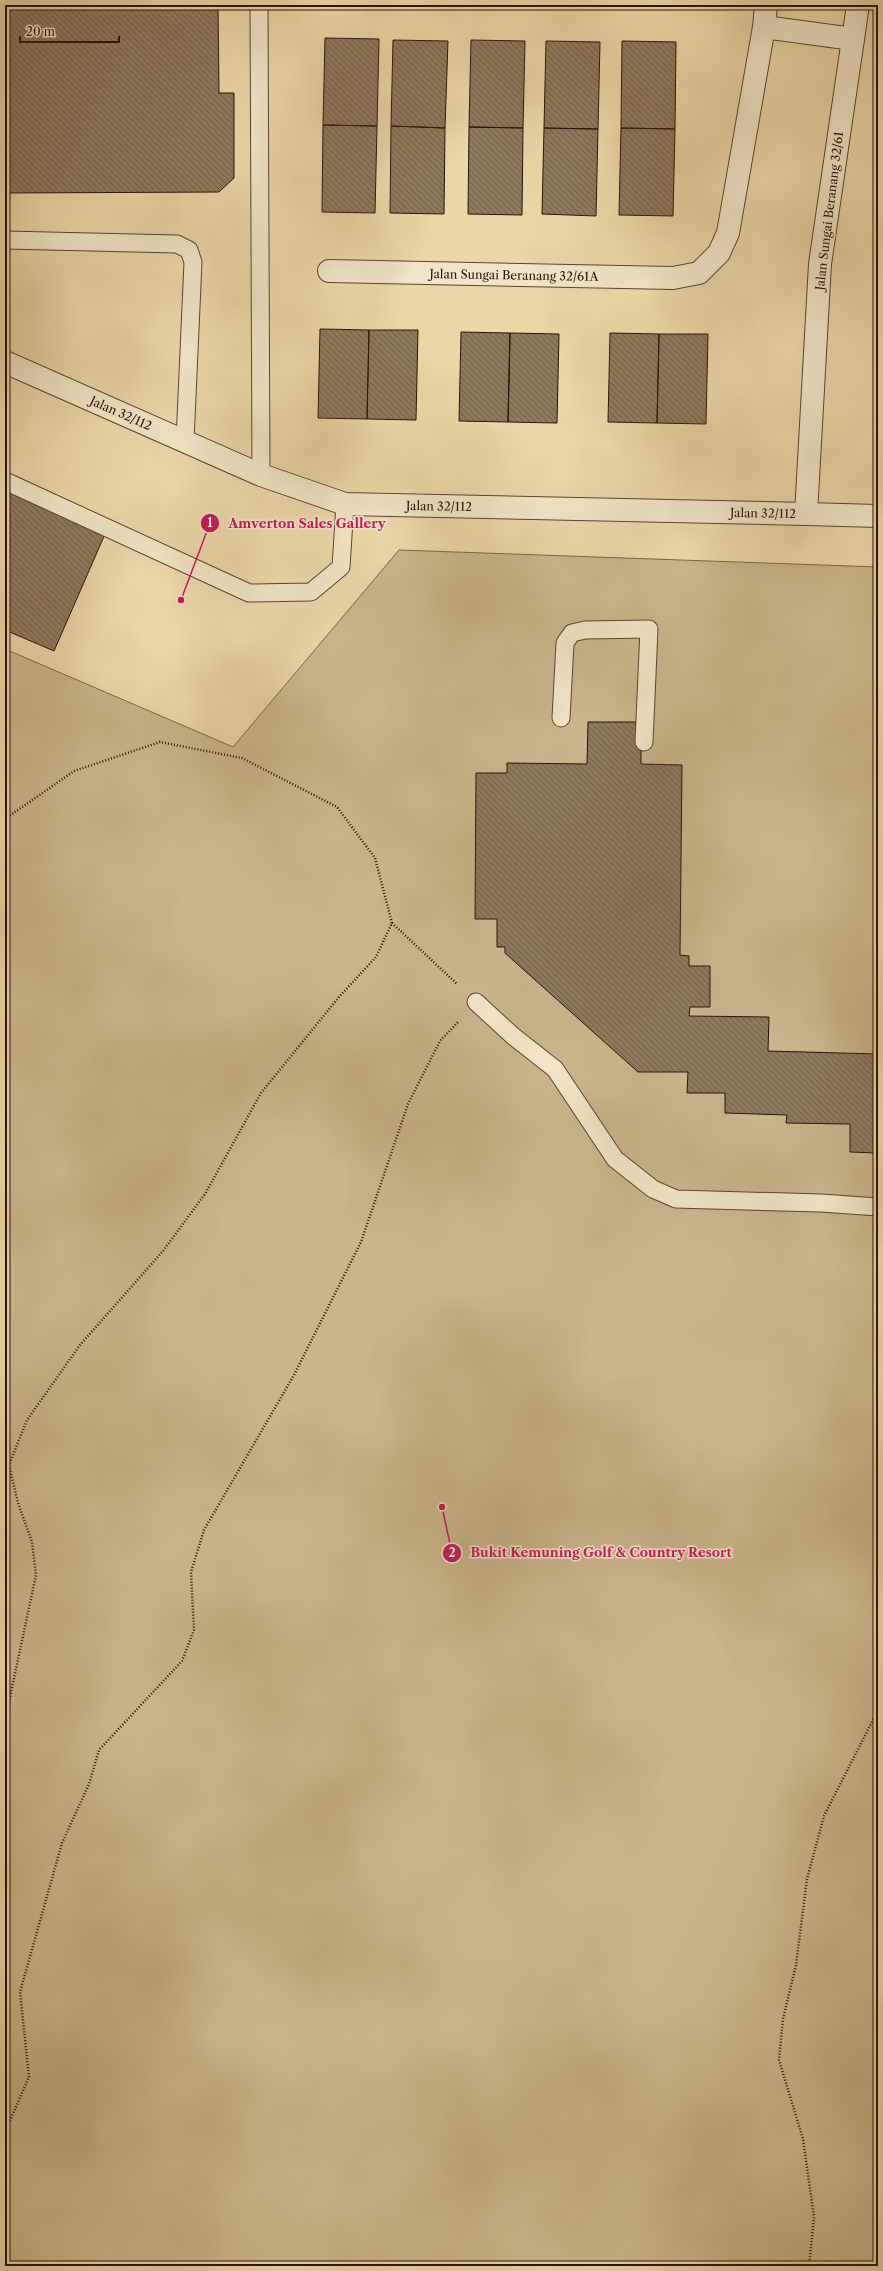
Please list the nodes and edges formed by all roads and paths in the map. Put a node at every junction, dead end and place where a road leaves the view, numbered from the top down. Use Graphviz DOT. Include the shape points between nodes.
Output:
graph roads {
  1 [pos="259,5"];
  2 [pos="766,5"];
  3 [pos="858,5"];
  4 [pos="764,28"];
  5 [pos="853,39"];
  6 [pos="5,240"];
  7 [pos="329,271"];
  8 [pos="5,362"];
  9 [pos="185,441"];
  10 [pos="261,475"];
  11 [pos="5,481"];
  12 [pos="345,504"];
  13 [pos="806,514"];
  14 [pos="878,516"];
  15 [pos="561,718"];
  16 [pos="644,742"];
  17 [pos="5,819"];
  18 [pos="392,923"];
  19 [pos="476,1002"];
  20 [pos="878,1206"];
  21 [pos="878,1710"];
  22 [pos="5,1761"];
  23 [pos="5,2132"];
  24 [pos="809,2266"];
  1 -- 10 [label="lane"];
  2 -- 4 [label="street"];
  3 -- 5 [label="street, Jalan Sungai Beranang 32/61"];
  4 -- 5 [label="street"];
  4 -- 7 [label="street, Jalan Sungai Beranang 32/61A" via="728,233 719,253 699,273 673,278"];
  5 -- 13 [label="street, Jalan Sungai Beranang 32/61" via="820,264"];
  6 -- 9 [label="lane" via="177,244 189,250 193,262"];
  8 -- 9 [label="street, Jalan 32/112"];
  9 -- 10 [label="street, Jalan 32/112"];
  10 -- 12 [label="street, Jalan 32/112"];
  11 -- 12 [label="lane" via="249,593 310,592 341,567"];
  12 -- 13 [label="street, Jalan 32/112"];
  13 -- 14 [label="street, Jalan 32/112"];
  15 -- 16 [label="lane" via="565,643 572,633 585,630 649,629"];
  17 -- 18 [label="path" via="74,771 160,742 242,758 337,807 375,858"];
  18 -- 19 [label="path"];
  18 -- 22 [label="path" via="376,957 339,997 261,1093 205,1194 164,1251 80,1345 28,1420 9,1465 18,1503 32,1542 36,1575 10,1697"];
  19 -- 20 [label="lane" via="555,1069 615,1159 653,1189 676,1199 821,1202"];
  19 -- 23 [label="path" via="440,1041 408,1104 361,1242 294,1375 204,1530 191,1572 194,1630 182,1661 99,1750 89,1784 62,1843 20,1992 29,2077"];
  21 -- 24 [label="path" via="824,1816 807,1879 796,1965 783,2018 779,2060 802,2139 814,2217"];
}
